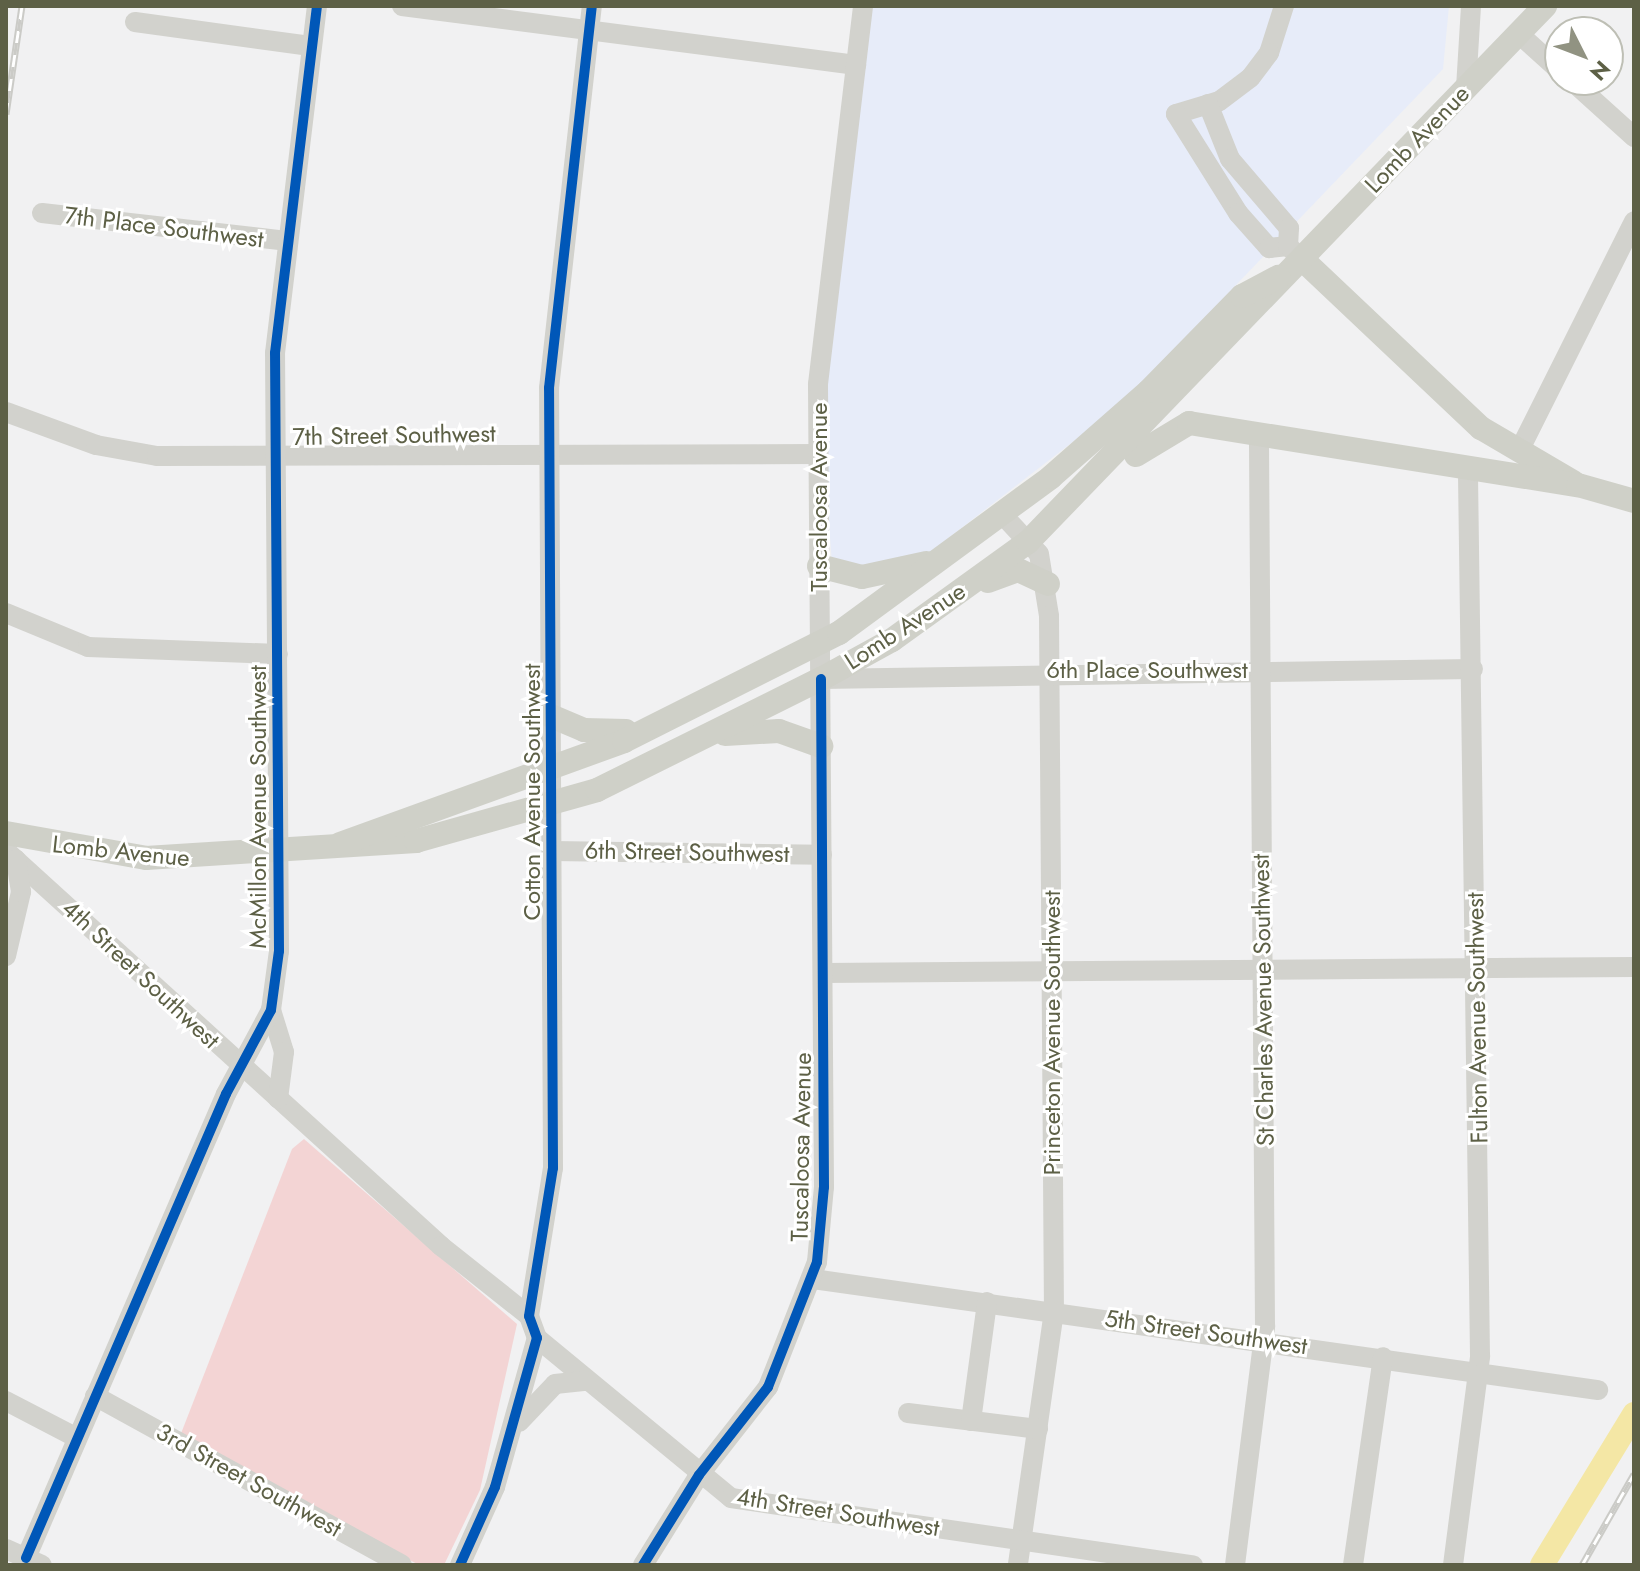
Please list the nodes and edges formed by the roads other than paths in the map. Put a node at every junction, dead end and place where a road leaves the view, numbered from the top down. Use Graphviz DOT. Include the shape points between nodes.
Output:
graph roads {
  1 [pos="317,6"];
  2 [pos="402,6"];
  3 [pos="579,6"];
  4 [pos="592,6"];
  5 [pos="863,6"];
  6 [pos="1284,6"];
  7 [pos="1471,6"];
  8 [pos="1545,6"];
  9 [pos="135,22"];
  10 [pos="585,29"];
  11 [pos="1519,34"];
  12 [pos="310,46"];
  13 [pos="1544,57"];
  14 [pos="856,65"];
  15 [pos="1466,88"];
  16 [pos="1589,96"];
  17 [pos="1208,104"];
  18 [pos="1634,137"];
  19 [pos="1242,175"];
  20 [pos="1219,188"];
  21 [pos="42,213"];
  22 [pos="1634,221"];
  23 [pos="286,241"];
  24 [pos="1293,259"];
  25 [pos="6,412"];
  26 [pos="1259,434"];
  27 [pos="1519,451"];
  28 [pos="549,454"];
  29 [pos="818,454"];
  30 [pos="273,457"];
  31 [pos="1468,469"];
  32 [pos="1578,485"];
  33 [pos="1634,501"];
  34 [pos="1069,503"];
  35 [pos="1002,514"];
  36 [pos="1028,542"];
  37 [pos="941,559"];
  38 [pos="819,566"];
  39 [pos="1048,584"];
  40 [pos="946,601"];
  41 [pos="6,613"];
  42 [pos="820,644"];
  43 [pos="278,654"];
  44 [pos="1260,669"];
  45 [pos="1473,669"];
  46 [pos="1048,670"];
  47 [pos="821,679"];
  48 [pos="551,716"];
  49 [pos="649,729"];
  50 [pos="710,736"];
  51 [pos="821,746"];
  52 [pos="552,766"];
  53 [pos="552,805"];
  54 [pos="334,847"];
  55 [pos="278,849"];
  56 [pos="12,851"];
  57 [pos="552,851"];
  58 [pos="822,855"];
  59 [pos="6,956"];
  60 [pos="1634,967"];
  61 [pos="1475,968"];
  62 [pos="1264,969"];
  63 [pos="1051,970"];
  64 [pos="823,973"];
  65 [pos="271,1010"];
  66 [pos="241,1067"];
  67 [pos="278,1099"];
  68 [pos="813,1279"];
  69 [pos="987,1302"];
  70 [pos="1054,1311"];
  71 [pos="529,1316"];
  72 [pos="537,1338"];
  73 [pos="1265,1340"];
  74 [pos="1383,1357"];
  75 [pos="1478,1371"];
  76 [pos="586,1381"];
  77 [pos="1598,1390"];
  78 [pos="95,1396"];
  79 [pos="6,1401"];
  80 [pos="908,1413"];
  81 [pos="971,1421"];
  82 [pos="1038,1429"];
  83 [pos="77,1438"];
  84 [pos="509,1438"];
  85 [pos="699,1475"];
  86 [pos="1021,1540"];
  87 [pos="6,1549"];
  88 [pos="34,1561"];
  89 [pos="402,1565"];
  90 [pos="460,1565"];
  91 [pos="643,1565"];
  92 [pos="1018,1565"];
  93 [pos="1193,1565"];
  94 [pos="1235,1565"];
  95 [pos="1353,1565"];
  96 [pos="1453,1565"];
  1 -- 12 [label="street, McMillon Avenue Southwest"];
  2 -- 10 [label="street"];
  3 -- 10 [label="street, Cotton Avenue Southwest"];
  4 -- 10 [label="street, Cotton Avenue Southwest"];
  5 -- 14 [label="street, Tuscaloosa Avenue"];
  6 -- 17 [label="street" via="1269,53 1250,78"];
  7 -- 15 [label="street"];
  8 -- 11 [label="main road, Lomb Avenue"];
  9 -- 12 [label="street"];
  10 -- 14 [label="street"];
  10 -- 28 [label="street, Cotton Avenue Southwest"];
  11 -- 13 [label="street"];
  11 -- 15 [label="main road, Lomb Avenue"];
  12 -- 23 [label="street, McMillon Avenue Southwest"];
  14 -- 29 [label="street, Tuscaloosa Avenue" via="831,243"];
  15 -- 24 [label="main road, Lomb Avenue"];
  16 -- 18 [label="street"];
  17 -- 19 [label="street"];
  17 -- 20 [label="street" via="1176,114"];
  19 -- 20 [label="street"];
  19 -- 24 [label="street" via="1289,228"];
  20 -- 24 [label="street" via="1269,248"];
  21 -- 23 [label="street, 7th Place Southwest"];
  22 -- 27 [label="street"];
  23 -- 30 [label="street, McMillon Avenue Southwest"];
  24 -- 27 [label="main road" via="1481,428"];
  24 -- 34 [label="main road, Lomb Avenue"];
  24 -- 35 [label="main road, Lomb Avenue" via="1242,296 1149,391"];
  25 -- 30 [label="street, 7th Street Southwest" via="118,452"];
  26 -- 31 [label="main road"];
  26 -- 34 [label="main road" via="1189,423"];
  26 -- 44 [label="street, St Charles Avenue Southwest"];
  27 -- 32 [label="main road"];
  28 -- 29 [label="street, 7th Street Southwest"];
  28 -- 30 [label="street, 7th Street Southwest"];
  28 -- 48 [label="street, Cotton Avenue Southwest"];
  29 -- 38 [label="street, Tuscaloosa Avenue"];
  30 -- 43 [label="street, McMillon Avenue Southwest"];
  31 -- 32 [label="main road"];
  31 -- 45 [label="street, Fulton Avenue Southwest"];
  32 -- 33 [label="main road"];
  34 -- 36 [label="main road, Lomb Avenue"];
  35 -- 36 [label="street, Princeton Avenue Southwest"];
  35 -- 37 [label="main road, Lomb Avenue"];
  36 -- 39 [label="street, Princeton Avenue Southwest"];
  36 -- 40 [label="main road, Lomb Avenue"];
  37 -- 38 [label="main road" via="862,577"];
  37 -- 42 [label="main road, Lomb Avenue"];
  38 -- 42 [label="street, Tuscaloosa Avenue"];
  39 -- 40 [label="main road" via="1018,570"];
  39 -- 46 [label="street, Princeton Avenue Southwest"];
  40 -- 47 [label="main road, Lomb Avenue"];
  41 -- 43 [label="street" via="88,647"];
  42 -- 47 [label="street, Tuscaloosa Avenue"];
  42 -- 49 [label="main road, Lomb Avenue"];
  43 -- 55 [label="street, McMillon Avenue Southwest"];
  44 -- 45 [label="street, 6th Place Southwest"];
  44 -- 46 [label="street, 6th Place Southwest"];
  44 -- 62 [label="street, St Charles Avenue Southwest"];
  45 -- 61 [label="street, Fulton Avenue Southwest"];
  46 -- 47 [label="street, 6th Place Southwest"];
  46 -- 63 [label="street, Princeton Avenue Southwest"];
  47 -- 50 [label="main road, Lomb Avenue"];
  47 -- 51 [label="street, Tuscaloosa Avenue"];
  48 -- 49 [label="main road" via="602,734"];
  48 -- 52 [label="street, Cotton Avenue Southwest"];
  49 -- 52 [label="main road, Lomb Avenue"];
  50 -- 51 [label="main road" via="779,731"];
  50 -- 53 [label="main road, Lomb Avenue"];
  51 -- 58 [label="street, Tuscaloosa Avenue"];
  52 -- 53 [label="street, Cotton Avenue Southwest"];
  52 -- 54 [label="main road, Lomb Avenue"];
  53 -- 54 [label="main road, Lomb Avenue" via="416,841"];
  53 -- 57 [label="street, Cotton Avenue Southwest"];
  54 -- 55 [label="main road, Lomb Avenue"];
  55 -- 56 [label="main road, Lomb Avenue" via="146,858"];
  55 -- 65 [label="street, McMillon Avenue Southwest" via="279,951"];
  56 -- 59 [label="street" via="21,892"];
  56 -- 66 [label="street, 4th Street Southwest"];
  57 -- 58 [label="street, 6th Street Southwest"];
  57 -- 71 [label="street, Cotton Avenue Southwest" via="553,1168"];
  58 -- 64 [label="street, Tuscaloosa Avenue"];
  60 -- 61 [label="street"];
  61 -- 62 [label="street"];
  61 -- 75 [label="street, Fulton Avenue Southwest"];
  62 -- 63 [label="street"];
  62 -- 73 [label="street, St Charles Avenue Southwest"];
  63 -- 64 [label="street"];
  63 -- 70 [label="street, Princeton Avenue Southwest"];
  64 -- 68 [label="street, Tuscaloosa Avenue" via="824,1187"];
  65 -- 66 [label="street, McMillon Avenue Southwest"];
  65 -- 67 [label="street" via="284,1052"];
  66 -- 67 [label="street, 4th Street Southwest"];
  66 -- 78 [label="street, McMillon Avenue Southwest"];
  67 -- 71 [label="street, 4th Street Southwest" via="511,1308"];
  68 -- 69 [label="street, 5th Street Southwest"];
  68 -- 85 [label="street, Tuscaloosa Avenue" via="768,1387"];
  69 -- 70 [label="street, 5th Street Southwest"];
  69 -- 81 [label="street"];
  70 -- 73 [label="street, 5th Street Southwest"];
  70 -- 82 [label="street, Princeton Avenue Southwest"];
  71 -- 72 [label="street, Cotton Avenue Southwest"];
  72 -- 76 [label="street, 4th Street Southwest"];
  72 -- 84 [label="street"];
  73 -- 74 [label="street, 5th Street Southwest"];
  73 -- 94 [label="street, St Charles Avenue Southwest"];
  74 -- 75 [label="street, 5th Street Southwest"];
  74 -- 95 [label="street"];
  75 -- 77 [label="street, 5th Street Southwest"];
  75 -- 96 [label="street, Fulton Avenue Southwest"];
  76 -- 84 [label="street" via="544,1392"];
  76 -- 85 [label="street, 4th Street Southwest"];
  78 -- 83 [label="street, McMillon Avenue Southwest"];
  78 -- 89 [label="street, 3rd Street Southwest"];
  79 -- 83 [label="street"];
  80 -- 81 [label="street"];
  81 -- 82 [label="street"];
  82 -- 86 [label="street, Princeton Avenue Southwest"];
  83 -- 88 [label="street, McMillon Avenue Southwest"];
  84 -- 90 [label="street"];
  85 -- 86 [label="street, 4th Street Southwest" via="731,1498"];
  85 -- 91 [label="street, Tuscaloosa Avenue"];
  86 -- 92 [label="street, Princeton Avenue Southwest"];
  86 -- 93 [label="street, 4th Street Southwest"];
  87 -- 88 [label="street"];
}
